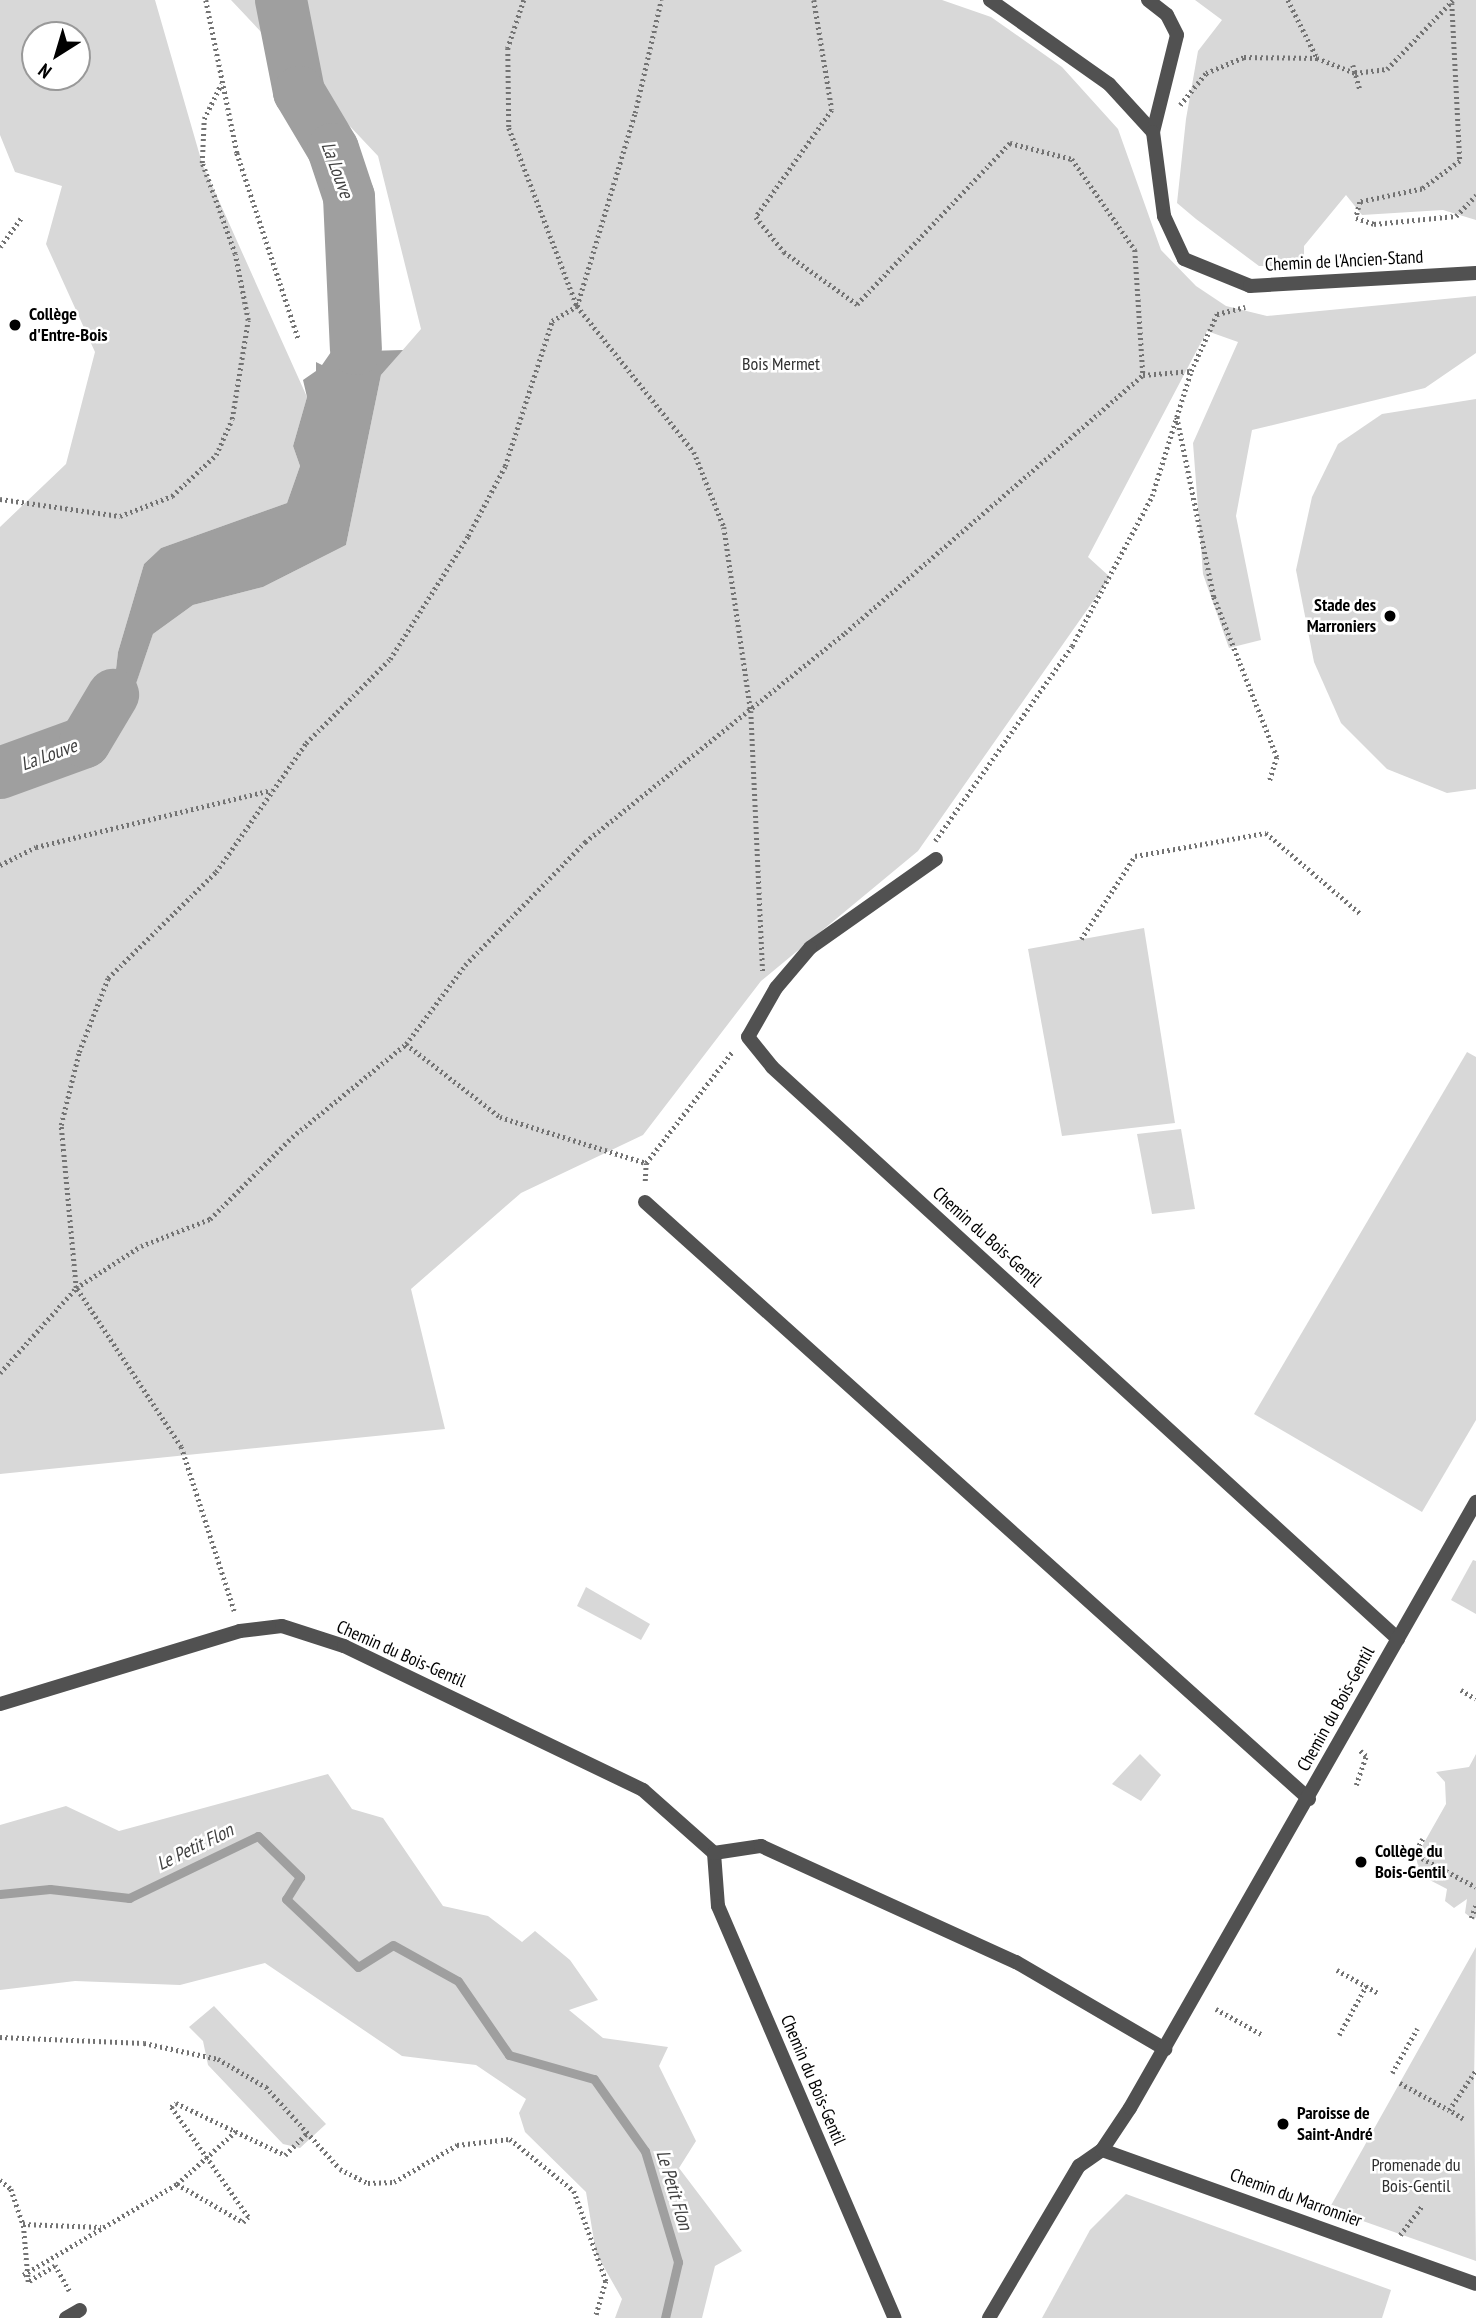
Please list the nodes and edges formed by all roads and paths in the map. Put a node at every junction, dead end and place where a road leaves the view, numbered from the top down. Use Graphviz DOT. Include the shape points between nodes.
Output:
graph roads {
  1 [pos="206,0"];
  2 [pos="524,0"];
  3 [pos="661,0"];
  4 [pos="814,0"];
  5 [pos="990,0"];
  6 [pos="1148,0"];
  7 [pos="1288,0"];
  8 [pos="1452,1"];
  9 [pos="1317,58"];
  10 [pos="1353,65"];
  11 [pos="1355,73"];
  12 [pos="221,85"];
  13 [pos="1360,89"];
  14 [pos="1162,101"];
  15 [pos="1153,132"];
  16 [pos="1476,195"];
  17 [pos="21,218"];
  18 [pos="0,247"];
  19 [pos="1476,272"];
  20 [pos="1255,304"];
  21 [pos="577,306"];
  22 [pos="299,340"];
  23 [pos="1191,371"];
  24 [pos="1143,375"];
  25 [pos="1177,416"];
  26 [pos="0,499"];
  27 [pos="751,711"];
  28 [pos="1269,783"];
  29 [pos="271,789"];
  30 [pos="936,859"];
  31 [pos="0,865"];
  32 [pos="1361,914"];
  33 [pos="1081,939"];
  34 [pos="776,988"];
  35 [pos="748,1037"];
  36 [pos="406,1044"];
  37 [pos="646,1163"];
  38 [pos="645,1202"];
  39 [pos="76,1288"];
  40 [pos="0,1373"];
  41 [pos="1476,1502"];
  42 [pos="240,1632"];
  43 [pos="1394,1645"];
  44 [pos="1461,1690"];
  45 [pos="1476,1699"];
  46 [pos="0,1704"];
  47 [pos="1360,1751"];
  48 [pos="1356,1786"];
  49 [pos="1309,1798"];
  50 [pos="1423,1839"];
  51 [pos="714,1853"];
  52 [pos="1476,1887"];
  53 [pos="1476,1905"];
  54 [pos="1471,1918"];
  55 [pos="1337,1970"];
  56 [pos="1366,1986"];
  57 [pos="1380,1994"];
  58 [pos="1216,2009"];
  59 [pos="1417,2029"];
  60 [pos="1263,2035"];
  61 [pos="1339,2035"];
  62 [pos="0,2037"];
  63 [pos="1165,2049"];
  64 [pos="1476,2070"];
  65 [pos="1392,2073"];
  66 [pos="1473,2081"];
  67 [pos="1400,2083"];
  68 [pos="1449,2110"];
  69 [pos="1463,2119"];
  70 [pos="236,2131"];
  71 [pos="307,2133"];
  72 [pos="1102,2150"];
  73 [pos="206,2158"];
  74 [pos="0,2180"];
  75 [pos="177,2184"];
  76 [pos="1422,2206"];
  77 [pos="23,2224"];
  78 [pos="104,2227"];
  79 [pos="1399,2239"];
  80 [pos="23,2275"];
  81 [pos="1476,2284"];
  82 [pos="80,2310"];
  83 [pos="596,2315"];
  84 [pos="66,2318"];
  85 [pos="894,2318"];
  86 [pos="989,2318"];
  1 -- 12 [label="path"];
  2 -- 21 [label="path" via="508,48 509,128"];
  3 -- 21 [label="path" via="635,113"];
  4 -- 24 [label="path" via="832,110 756,217 784,252 857,304 1010,143 1072,159 1135,250"];
  5 -- 15 [label="street" via="1109,84"];
  6 -- 14 [label="street, Chemin de l'Ancien-Stand" via="1167,15 1177,35"];
  7 -- 9 [label="path"];
  8 -- 11 [label="path" via="1387,69"];
  8 -- 16 [label="path" via="1460,161 1422,190 1360,202 1356,218 1374,224 1456,216"];
  9 -- 11 [label="path"];
  9 -- 14 [label="path" via="1244,57 1206,73 1185,106"];
  10 -- 11 [label="path"];
  11 -- 13 [label="path"];
  12 -- 22 [label="path" via="237,153"];
  12 -- 26 [label="path" via="204,119 202,163 235,254 248,320 232,419 216,455 172,496 120,516"];
  14 -- 15 [label="street, Chemin de l'Ancien-Stand"];
  15 -- 19 [label="street, Chemin de l'Ancien-Stand" via="1164,216 1184,259 1250,286"];
  17 -- 18 [label="path"];
  20 -- 23 [label="path" via="1217,314"];
  21 -- 27 [label="path" via="694,452 724,527"];
  21 -- 29 [label="path" via="552,321 505,466 468,536 390,659 306,743"];
  23 -- 24 [label="path"];
  23 -- 25 [label="path"];
  24 -- 27 [label="path"];
  25 -- 28 [label="path" via="1214,597 1277,757"];
  25 -- 30 [label="path" via="1152,496 1072,646 935,835"];
  27 -- 34 [label="path" via="758,964"];
  27 -- 36 [label="path" via="585,842 465,965"];
  29 -- 31 [label="path" via="36,847"];
  29 -- 39 [label="path" via="216,872 108,978 61,1125"];
  30 -- 34 [label="street" via="810,948"];
  32 -- 33 [label="path" via="1266,833 1135,856"];
  34 -- 35 [label="street"];
  35 -- 37 [label="path"];
  35 -- 43 [label="street, Chemin du Bois-Gentil" via="772,1067"];
  36 -- 37 [label="path" via="500,1117"];
  36 -- 39 [label="path" via="292,1137 210,1219 141,1246"];
  37 -- 38 [label="path"];
  38 -- 49 [label="street, Chemin du Bois-Gentil"];
  39 -- 40 [label="path"];
  39 -- 42 [label="path" via="181,1447"];
  41 -- 43 [label="street, Chemin du Bois-Gentil"];
  42 -- 46 [label="street, Chemin du Bois-Gentil"];
  42 -- 51 [label="street, Chemin du Bois-Gentil" via="282,1626 344,1646 643,1790"];
  43 -- 49 [label="street, Chemin du Bois-Gentil"];
  44 -- 45 [label="path"];
  47 -- 48 [label="path" via="1366,1756"];
  49 -- 63 [label="street, Chemin du Bois-Gentil"];
  50 -- 52 [label="path" via="1416,1851 1422,1858"];
  51 -- 63 [label="street" via="761,1846 1016,1962"];
  51 -- 85 [label="street, Chemin du Bois-Gentil" via="723,1918"];
  53 -- 54 [label="path"];
  55 -- 56 [label="path"];
  56 -- 57 [label="path"];
  56 -- 61 [label="path"];
  58 -- 60 [label="path"];
  59 -- 65 [label="path"];
  62 -- 71 [label="path" via="144,2043 218,2059 266,2087"];
  63 -- 72 [label="street, Chemin du Bois-Gentil"];
  64 -- 66 [label="path"];
  66 -- 68 [label="path"];
  67 -- 68 [label="path"];
  68 -- 69 [label="path"];
  70 -- 71 [label="path" via="285,2155"];
  70 -- 73 [label="path"];
  70 -- 73 [label="path" via="176,2103 171,2107"];
  71 -- 83 [label="path" via="340,2169 368,2183 394,2182 457,2145 510,2139 574,2191 607,2281"];
  72 -- 81 [label="street, Chemin du Marronnier"];
  72 -- 86 [label="street, Chemin du Bois-Gentil" via="1079,2166"];
  73 -- 75 [label="path"];
  73 -- 75 [label="path" via="248,2217 243,2222"];
  74 -- 77 [label="path" via="11,2189 24,2215"];
  75 -- 78 [label="path"];
  76 -- 79 [label="path"];
  77 -- 78 [label="path"];
  77 -- 80 [label="path"];
  78 -- 80 [label="path"];
  80 -- 82 [label="path" via="28,2282 55,2266"];
  82 -- 84 [label="street"];
}
